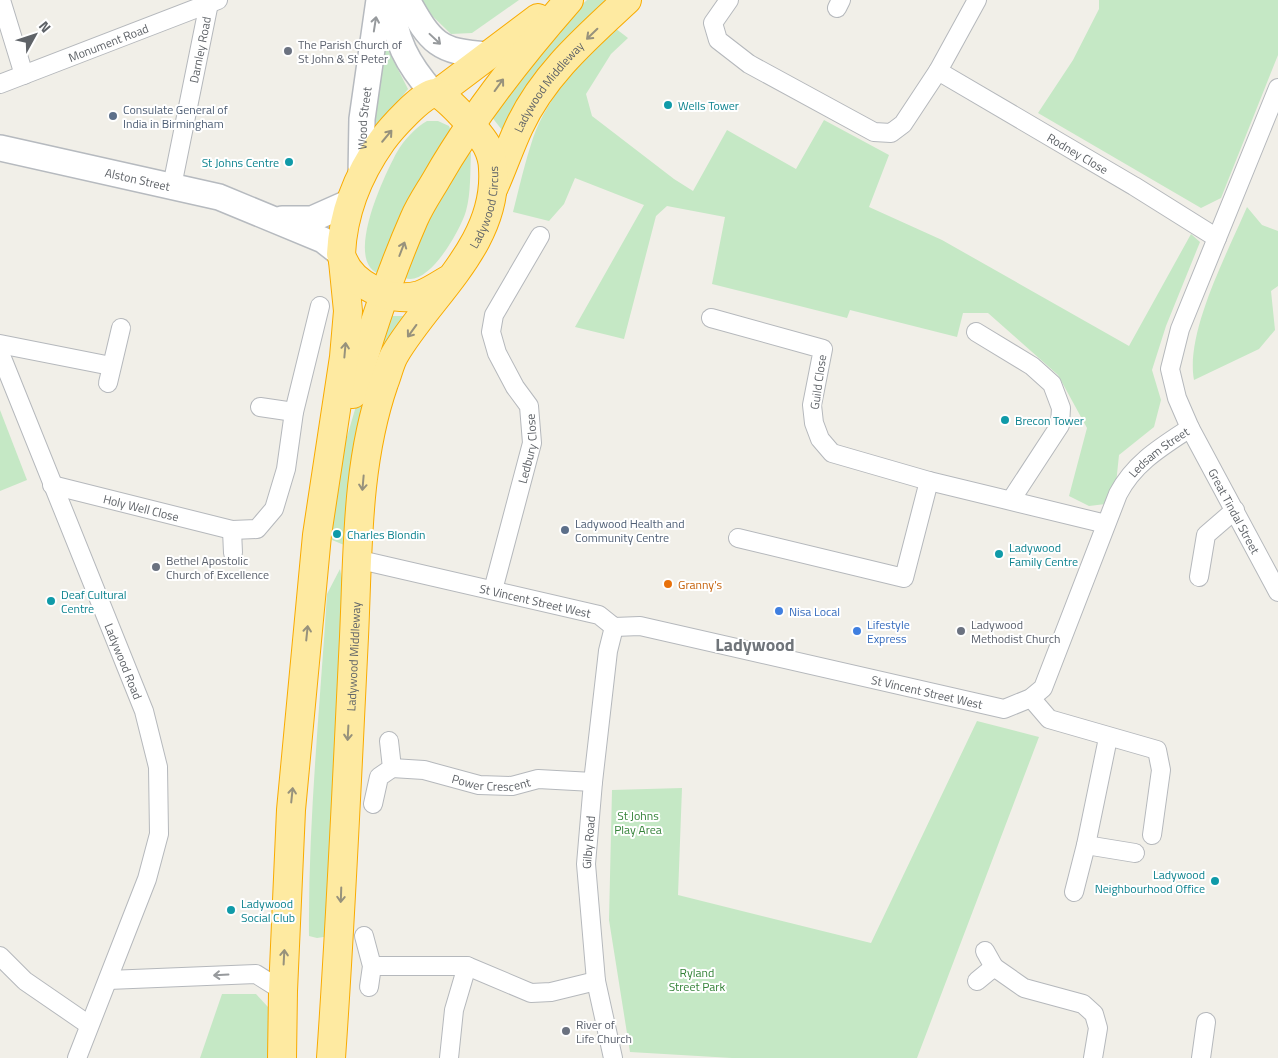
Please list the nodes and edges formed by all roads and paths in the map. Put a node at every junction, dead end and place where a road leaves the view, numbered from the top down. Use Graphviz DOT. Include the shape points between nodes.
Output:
graph roads {
  1 [pos="1,0"];
  2 [pos="379,0"];
  3 [pos="392,0"];
  4 [pos="407,0"];
  5 [pos="561,0"];
  6 [pos="568,0"];
  7 [pos="627,0"];
  8 [pos="729,0"];
  9 [pos="977,0"];
  10 [pos="213,2"];
  11 [pos="488,55"];
  12 [pos="938,71"];
  13 [pos="24,75"];
  14 [pos="0,84"];
  15 [pos="1278,88"];
  16 [pos="435,93"];
  17 [pos="471,124"];
  18 [pos="0,148"];
  19 [pos="361,177"];
  20 [pos="172,186"];
  21 [pos="493,191"];
  22 [pos="348,203"];
  23 [pos="274,219"];
  24 [pos="540,236"];
  25 [pos="1217,238"];
  26 [pos="342,258"];
  27 [pos="451,278"];
  28 [pos="384,295"];
  29 [pos="320,306"];
  30 [pos="711,318"];
  31 [pos="121,328"];
  32 [pos="976,332"];
  33 [pos="0,344"];
  34 [pos="0,352"];
  35 [pos="112,366"];
  36 [pos="108,383"];
  37 [pos="260,407"];
  38 [pos="294,412"];
  39 [pos="1190,428"];
  40 [pos="929,481"];
  41 [pos="52,485"];
  42 [pos="1011,500"];
  43 [pos="321,509"];
  44 [pos="1235,510"];
  45 [pos="1106,524"];
  46 [pos="232,530"];
  47 [pos="738,538"];
  48 [pos="233,554"];
  49 [pos="356,559"];
  50 [pos="315,561"];
  51 [pos="1199,578"];
  52 [pos="493,590"];
  53 [pos="1278,592"];
  54 [pos="614,627"];
  55 [pos="1031,698"];
  56 [pos="1108,738"];
  57 [pos="389,741"];
  58 [pos="392,768"];
  59 [pos="593,782"];
  60 [pos="373,804"];
  61 [pos="1152,835"];
  62 [pos="1086,845"];
  63 [pos="1135,853"];
  64 [pos="1074,892"];
  65 [pos="364,936"];
  66 [pos="985,951"];
  67 [pos="0,956"];
  68 [pos="372,966"];
  69 [pos="467,966"];
  70 [pos="994,967"];
  71 [pos="108,980"];
  72 [pos="977,981"];
  73 [pos="596,982"];
  74 [pos="370,988"];
  75 [pos="283,991"];
  76 [pos="1206,1022"];
  77 [pos="89,1025"];
  78 [pos="77,1058"];
  79 [pos="282,1058"];
  80 [pos="331,1058"];
  81 [pos="449,1058"];
  82 [pos="613,1058"];
  83 [pos="1093,1058"];
  84 [pos="1201,1058"];
  1 -- 13 [label="street"];
  19 -- 2 [label="main road, Wood Street, one-way" via="362,118"];
  3 -- 16 [label="main road" via="398,40 415,73"];
  4 -- 11 [label="main road, one-way" via="423,28 445,48 458,53"];
  5 -- 11 [label="highway"];
  17 -- 6 [label="highway, one-way" via="523,53"];
  7 -- 21 [label="highway, Ladywood Middleway, one-way" via="566,58 547,82 518,129"];
  8 -- 12 [label="street" via="713,23 718,40 749,64 874,132 891,133 903,124"];
  9 -- 12 [label="street"];
  10 -- 13 [label="street, Monument Road"];
  10 -- 20 [label="street, Darnley Road"];
  11 -- 16 [label="highway"];
  12 -- 25 [label="street, Rodney Close"];
  13 -- 14 [label="street, Monument Road"];
  15 -- 25 [label="street, Ledsam Street"];
  16 -- 17 [label="highway, Ladywood Circus"];
  19 -- 16 [label="highway, one-way" via="382,141 401,119 421,100"];
  17 -- 21 [label="highway, Ladywood Circus" via="488,148 493,167"];
  28 -- 17 [label="highway, one-way" via="414,217"];
  18 -- 20 [label="main road, Alston Street"];
  19 -- 22 [label="highway"];
  20 -- 23 [label="main road, Alston Street" via="218,197"];
  21 -- 27 [label="highway, Ladywood Circus" via="482,231"];
  22 -- 23 [label="main road, Alston Street" via="312,219"];
  22 -- 26 [label="highway"];
  23 -- 26 [label="main road, Alston Street" via="322,240"];
  24 -- 52 [label="street, Ledbury Close" via="494,315 491,332 497,353 529,406 532,420 532,443"];
  25 -- 39 [label="street, Ledsam Street" via="1180,329 1170,369 1177,398"];
  26 -- 28 [label="highway, Ladywood Circus" via="362,284"];
  43 -- 26 [label="highway, one-way" via="345,348 348,311"];
  27 -- 28 [label="highway, Ladywood Circus" via="420,295"];
  27 -- 49 [label="highway, Ladywood Middleway, one-way" via="394,356 384,383 365,459"];
  28 -- 43 [label="highway" via="375,316"];
  29 -- 38 [label="street, Holy Well Close"];
  30 -- 40 [label="street, Guild Close" via="823,349 812,405 814,423 825,447 843,457"];
  31 -- 35 [label="street"];
  32 -- 42 [label="street" via="1032,366 1052,384 1061,408 1060,425"];
  33 -- 35 [label="street"];
  34 -- 41 [label="street, Ladywood Road"];
  35 -- 36 [label="street"];
  37 -- 38 [label="street"];
  38 -- 46 [label="street, Holy Well Close" via="286,468 274,509 257,529"];
  39 -- 44 [label="street, Great Tindal Street"];
  39 -- 45 [label="street, Ledsam Street" via="1139,463 1127,477"];
  40 -- 42 [label="street, Guild Close"];
  40 -- 47 [label="street" via="904,578"];
  41 -- 46 [label="street, Holy Well Close"];
  41 -- 71 [label="street, Ladywood Road" via="144,711 158,768 159,834 147,879"];
  42 -- 45 [label="street, Guild Close"];
  43 -- 50 [label="highway"];
  44 -- 51 [label="street" via="1206,536"];
  44 -- 53 [label="street, Great Tindal Street"];
  45 -- 55 [label="street, Ledsam Street" via="1043,688"];
  46 -- 48 [label="street"];
  49 -- 50 [label="highway"];
  49 -- 52 [label="street, St Vincent Street West"];
  49 -- 80 [label="highway, Ladywood Middleway, one-way" via="339,949"];
  75 -- 50 [label="highway, one-way" via="291,810"];
  52 -- 54 [label="street, St Vincent Street West" via="599,615"];
  54 -- 55 [label="street, St Vincent Street West" via="640,626 1004,709"];
  54 -- 59 [label="street, Gilby Road" via="608,651"];
  55 -- 56 [label="street" via="1049,719"];
  56 -- 61 [label="street" via="1157,750 1161,770"];
  56 -- 62 [label="street"];
  57 -- 58 [label="street"];
  58 -- 59 [label="street, Power Crescent" via="424,770 479,784 512,786 538,779"];
  58 -- 60 [label="street" via="379,777"];
  59 -- 73 [label="street, Gilby Road" via="586,864"];
  62 -- 63 [label="street"];
  62 -- 64 [label="street"];
  65 -- 68 [label="street"];
  66 -- 70 [label="street"];
  67 -- 77 [label="street" via="25,981"];
  68 -- 69 [label="street"];
  68 -- 74 [label="street"];
  69 -- 73 [label="street" via="531,994"];
  69 -- 81 [label="street" via="454,1010"];
  70 -- 72 [label="street"];
  70 -- 83 [label="street" via="1024,988 1083,1004 1094,1014 1098,1028"];
  75 -- 71 [label="street, one-way" via="256,974"];
  71 -- 77 [label="street, Ladywood Road"];
  73 -- 82 [label="street, Gilby Road"];
  75 -- 79 [label="highway"];
  76 -- 84 [label="street"];
  77 -- 78 [label="street, Ladywood Road"];
}
